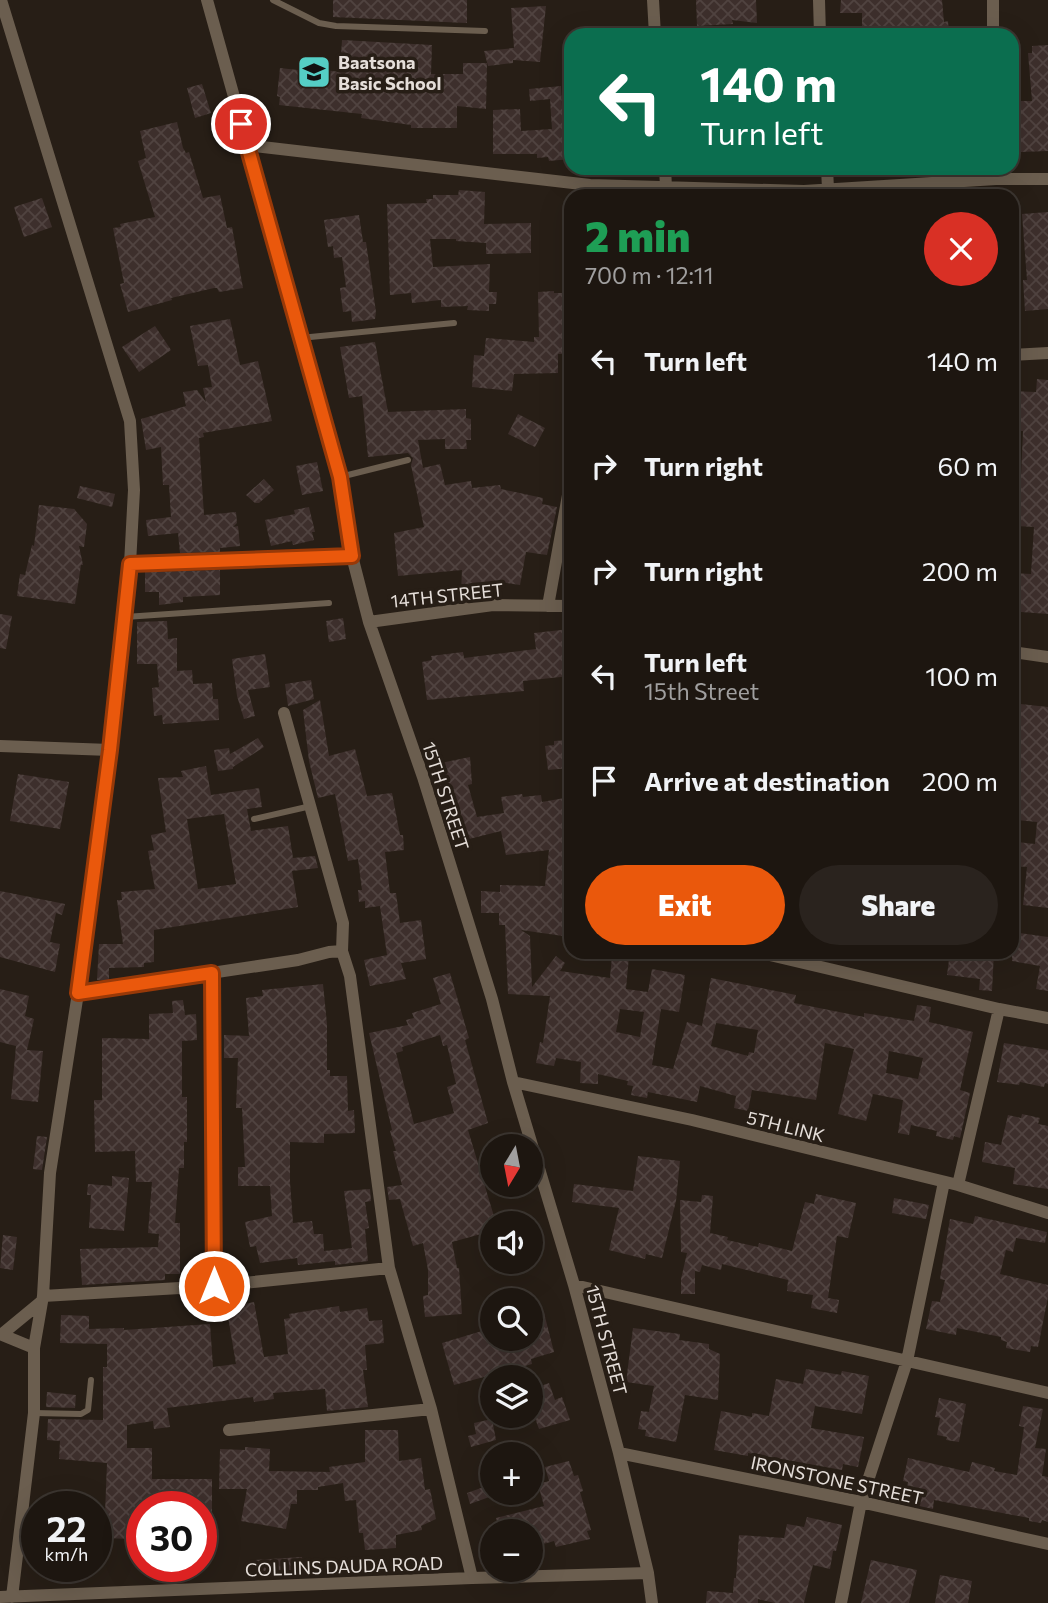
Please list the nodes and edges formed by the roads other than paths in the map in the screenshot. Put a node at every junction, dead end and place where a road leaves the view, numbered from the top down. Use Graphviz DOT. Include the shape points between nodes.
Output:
graph roads {
  1 [pos="1,0"];
  2 [pos="207,0"];
  3 [pos="273,0"];
  4 [pos="653,0"];
  5 [pos="819,0"];
  6 [pos="993,0"];
  7 [pos="655,28"];
  8 [pos="820,28"];
  9 [pos="993,28"];
  10 [pos="485,31"];
  11 [pos="246,145"];
  12 [pos="665,175"];
  13 [pos="827,175"];
  14 [pos="985,175"];
  15 [pos="1006,175"];
  16 [pos="1048,179"];
  17 [pos="666,187"];
  18 [pos="576,189"];
  19 [pos="628,189"];
  20 [pos="712,189"];
  21 [pos="828,189"];
  22 [pos="454,323"];
  23 [pos="300,338"];
  24 [pos="1048,353"];
  25 [pos="1019,355"];
  26 [pos="408,460"];
  27 [pos="340,477"];
  28 [pos="564,526"];
  29 [pos="352,556"];
  30 [pos="130,564"];
  31 [pos="329,603"];
  32 [pos="548,606"];
  33 [pos="564,607"];
  34 [pos="123,617"];
  35 [pos="369,622"];
  36 [pos="1019,653"];
  37 [pos="1048,657"];
  38 [pos="284,713"];
  39 [pos="0,746"];
  40 [pos="110,750"];
  41 [pos="311,806"];
  42 [pos="254,819"];
  43 [pos="342,951"];
  44 [pos="787,959"];
  45 [pos="212,973"];
  46 [pos="78,993"];
  47 [pos="999,1009"];
  48 [pos="1048,1018"];
  49 [pos="513,1082"];
  50 [pos="944,1182"];
  51 [pos="958,1185"];
  52 [pos="1048,1213"];
  53 [pos="389,1268"];
  54 [pos="574,1284"];
  55 [pos="214,1286"];
  56 [pos="42,1299"];
  57 [pos="1,1334"];
  58 [pos="34,1348"];
  59 [pos="907,1361"];
  60 [pos="91,1380"];
  61 [pos="1048,1393"];
  62 [pos="431,1409"];
  63 [pos="34,1413"];
  64 [pos="229,1430"];
  65 [pos="619,1453"];
  66 [pos="861,1502"];
  67 [pos="1048,1544"];
  68 [pos="648,1573"];
  69 [pos="472,1578"];
  70 [pos="6,1597"];
  71 [pos="652,1603"];
  72 [pos="841,1603"];
  1 -- 30 [label="street" via="130,421 134,490"];
  2 -- 11 [label="street, 15TH STREET"];
  3 -- 10 [label="lane" via="319,23 337,26"];
  4 -- 7 [label="street"];
  5 -- 8 [label="street"];
  6 -- 9 [label="street"];
  11 -- 18 [label="street"];
  11 -- 23 [label="street, 15TH STREET"];
  12 -- 17 [label="street"];
  13 -- 21 [label="street"];
  14 -- 21 [label="street"];
  15 -- 16 [label="street"];
  17 -- 19 [label="street"];
  17 -- 20 [label="street"];
  22 -- 23 [label="lane"];
  23 -- 27 [label="street, 15TH STREET"];
  24 -- 25 [label="street"];
  26 -- 27 [label="lane"];
  27 -- 29 [label="street, 15TH STREET"];
  28 -- 32 [label="street"];
  29 -- 30 [label="street"];
  29 -- 35 [label="street, 15TH STREET"];
  30 -- 34 [label="street"];
  31 -- 34 [label="lane"];
  32 -- 33 [label="street, 14TH STREET"];
  32 -- 35 [label="street, 14TH STREET" via="494,605"];
  34 -- 40 [label="street"];
  35 -- 49 [label="street, 15TH STREET" via="431,803"];
  36 -- 37 [label="street"];
  38 -- 41 [label="street"];
  39 -- 40 [label="street"];
  40 -- 46 [label="street"];
  41 -- 42 [label="lane"];
  41 -- 43 [label="street" via="343,923"];
  43 -- 45 [label="street"];
  43 -- 53 [label="street" via="350,976"];
  44 -- 47 [label="street"];
  45 -- 46 [label="street"];
  45 -- 55 [label="street"];
  46 -- 56 [label="street" via="50,1173"];
  47 -- 48 [label="street"];
  47 -- 51 [label="street"];
  49 -- 50 [label="street, 5TH LINK"];
  49 -- 54 [label="street, 15TH STREET"];
  50 -- 51 [label="street, 5TH LINK"];
  50 -- 59 [label="street"];
  51 -- 52 [label="street, 5TH LINK"];
  53 -- 55 [label="street"];
  53 -- 62 [label="street"];
  54 -- 59 [label="street"];
  54 -- 65 [label="street, 15TH STREET"];
  55 -- 56 [label="street"];
  56 -- 57 [label="street"];
  56 -- 58 [label="street"];
  57 -- 58 [label="street"];
  58 -- 63 [label="street"];
  59 -- 61 [label="street"];
  59 -- 66 [label="street"];
  60 -- 63 [label="lane" via="88,1410 81,1414"];
  62 -- 64 [label="street"];
  62 -- 69 [label="street"];
  63 -- 70 [label="street"];
  65 -- 66 [label="street, IRONSTONE STREET"];
  65 -- 68 [label="street, 15TH STREET"];
  66 -- 67 [label="street, IRONSTONE STREET"];
  66 -- 72 [label="street"];
  68 -- 69 [label="street, COLLINS DAUDA ROAD"];
  68 -- 71 [label="street, 15TH STREET"];
  69 -- 70 [label="street, COLLINS DAUDA ROAD"];
}
